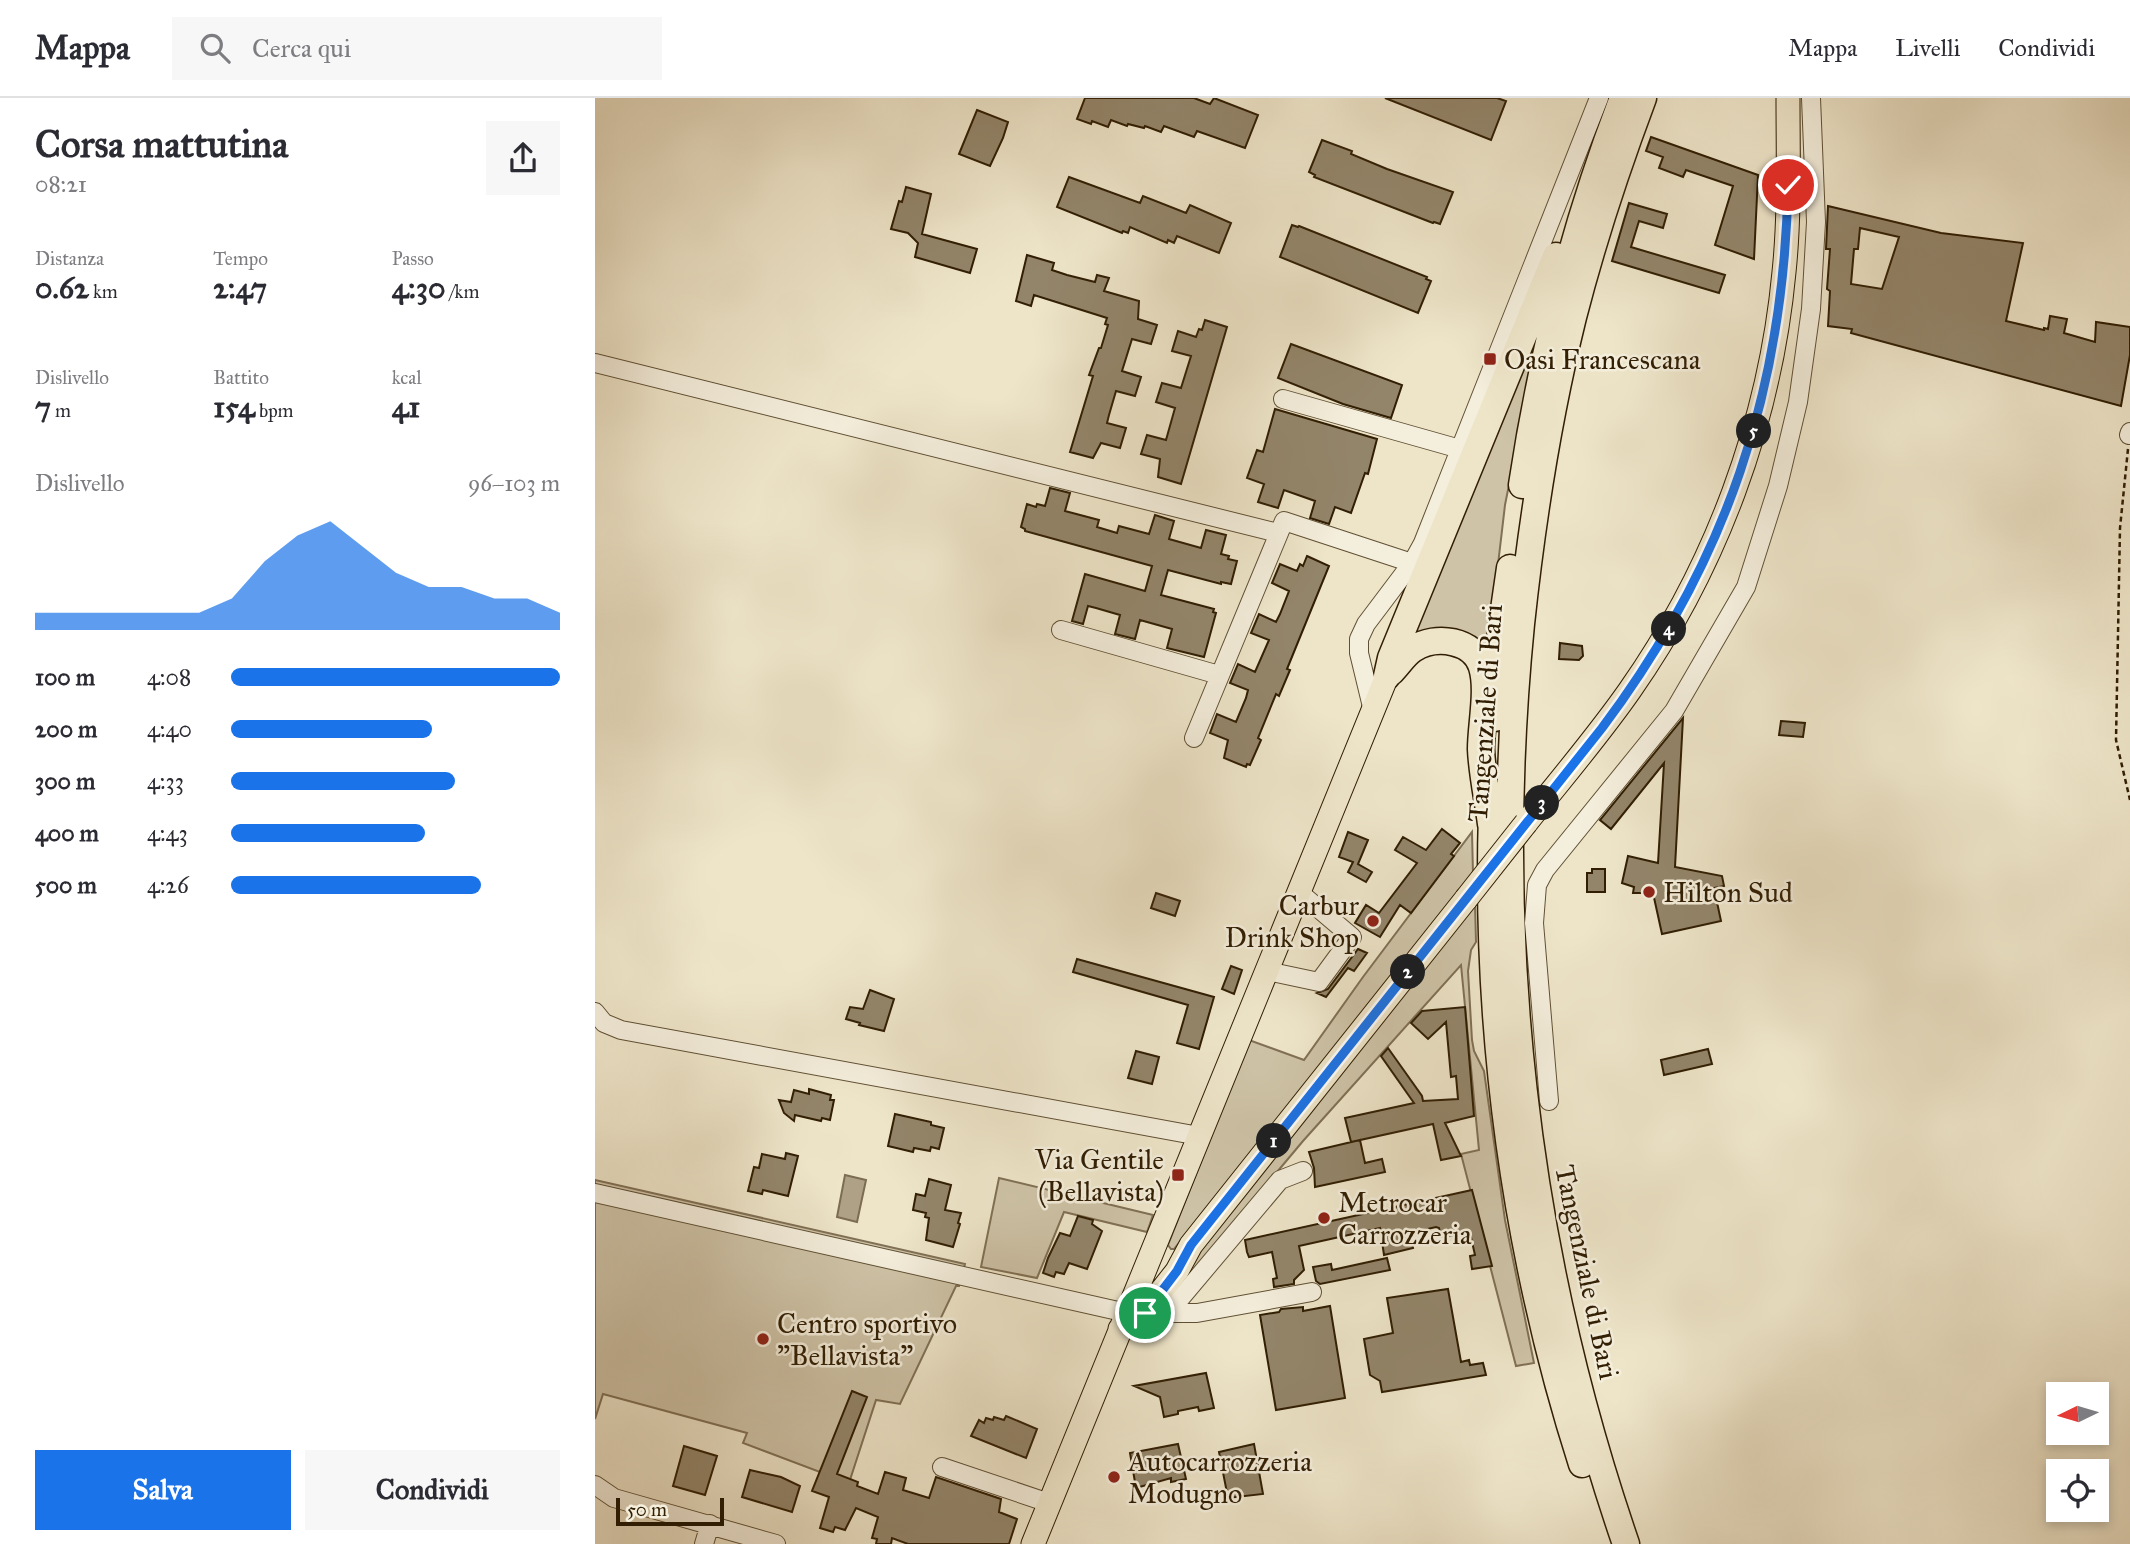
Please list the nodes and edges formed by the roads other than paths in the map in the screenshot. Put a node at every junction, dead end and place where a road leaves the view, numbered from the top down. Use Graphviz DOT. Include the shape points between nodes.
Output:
graph roads {
  1 [pos="1599,98"];
  2 [pos="1623,98"];
  3 [pos="1643,98"];
  4 [pos="1788,98"];
  5 [pos="1811,98"];
  6 [pos="1604,147"];
  7 [pos="595,363"];
  8 [pos="1283,399"];
  9 [pos="1460,449"];
  10 [pos="1278,533"];
  11 [pos="1412,563"];
  12 [pos="1061,630"];
  13 [pos="1359,653"];
  14 [pos="1219,675"];
  15 [pos="1387,676"];
  16 [pos="1373,711"];
  17 [pos="1194,738"];
  18 [pos="1491,824"];
  19 [pos="1299,892"];
  20 [pos="1266,971"];
  21 [pos="595,1012"];
  22 [pos="1549,1101"];
  23 [pos="1199,1136"];
  24 [pos="1303,1171"];
  25 [pos="595,1193"];
  26 [pos="1191,1245"];
  27 [pos="1151,1256"];
  28 [pos="1313,1292"];
  29 [pos="1168,1313"];
  30 [pos="1131,1318"];
  31 [pos="942,1467"];
  32 [pos="595,1485"];
  33 [pos="1049,1503"];
  34 [pos="710,1524"];
  35 [pos="704,1544"];
  36 [pos="776,1544"];
  37 [pos="1033,1544"];
  38 [pos="1607,1544"];
  39 [pos="1626,1544"];
  1 -- 9 [label="street"];
  2 -- 6 [label="highway, Tangenziale di Bari"];
  3 -- 39 [label="highway, Tangenziale di Bari" via="1572,319 1535,505 1513,717 1509,825 1513,993 1542,1223 1573,1372"];
  4 -- 26 [label="main road, bridge" via="1787,227 1765,393 1734,492 1698,577 1630,690"];
  5 -- 22 [label="street" via="1815,222 1811,309 1784,462 1746,587 1674,711 1537,885 1534,923"];
  6 -- 15 [label="highway" via="1555,257"];
  6 -- 18 [label="highway, Tangenziale di Bari" via="1560,293 1530,429 1501,630"];
  7 -- 10 [label="street"];
  8 -- 9 [label="street"];
  9 -- 11 [label="street"];
  10 -- 11 [label="street" via="1284,521"];
  10 -- 14 [label="street"];
  11 -- 13 [label="street" via="1366,624"];
  12 -- 14 [label="street"];
  13 -- 15 [label="street"];
  13 -- 16 [label="street"];
  14 -- 17 [label="street"];
  15 -- 16 [label="main road"];
  15 -- 18 [label="highway" via="1412,649 1429,642 1449,641 1475,654 1484,680 1481,752"];
  16 -- 19 [label="main road"];
  18 -- 38 [label="highway, Tangenziale di Bari" via="1495,999 1524,1231 1569,1424"];
  19 -- 20 [label="main road"];
  19 -- 20 [label="street" via="1352,937 1319,982"];
  20 -- 23 [label="main road"];
  21 -- 23 [label="street" via="604,1023 621,1030"];
  23 -- 27 [label="main road"];
  24 -- 29 [label="street" via="1280,1180"];
  25 -- 30 [label="street"];
  26 -- 27 [label="main road" via="1176,1257 1161,1260"];
  26 -- 30 [label="main road" via="1177,1271"];
  27 -- 30 [label="main road"];
  28 -- 29 [label="street" via="1197,1313"];
  29 -- 30 [label="street"];
  30 -- 33 [label="main road"];
  31 -- 33 [label="street"];
  32 -- 34 [label="street" via="614,1498"];
  33 -- 37 [label="main road"];
  34 -- 35 [label="street"];
  34 -- 36 [label="street"];
}
